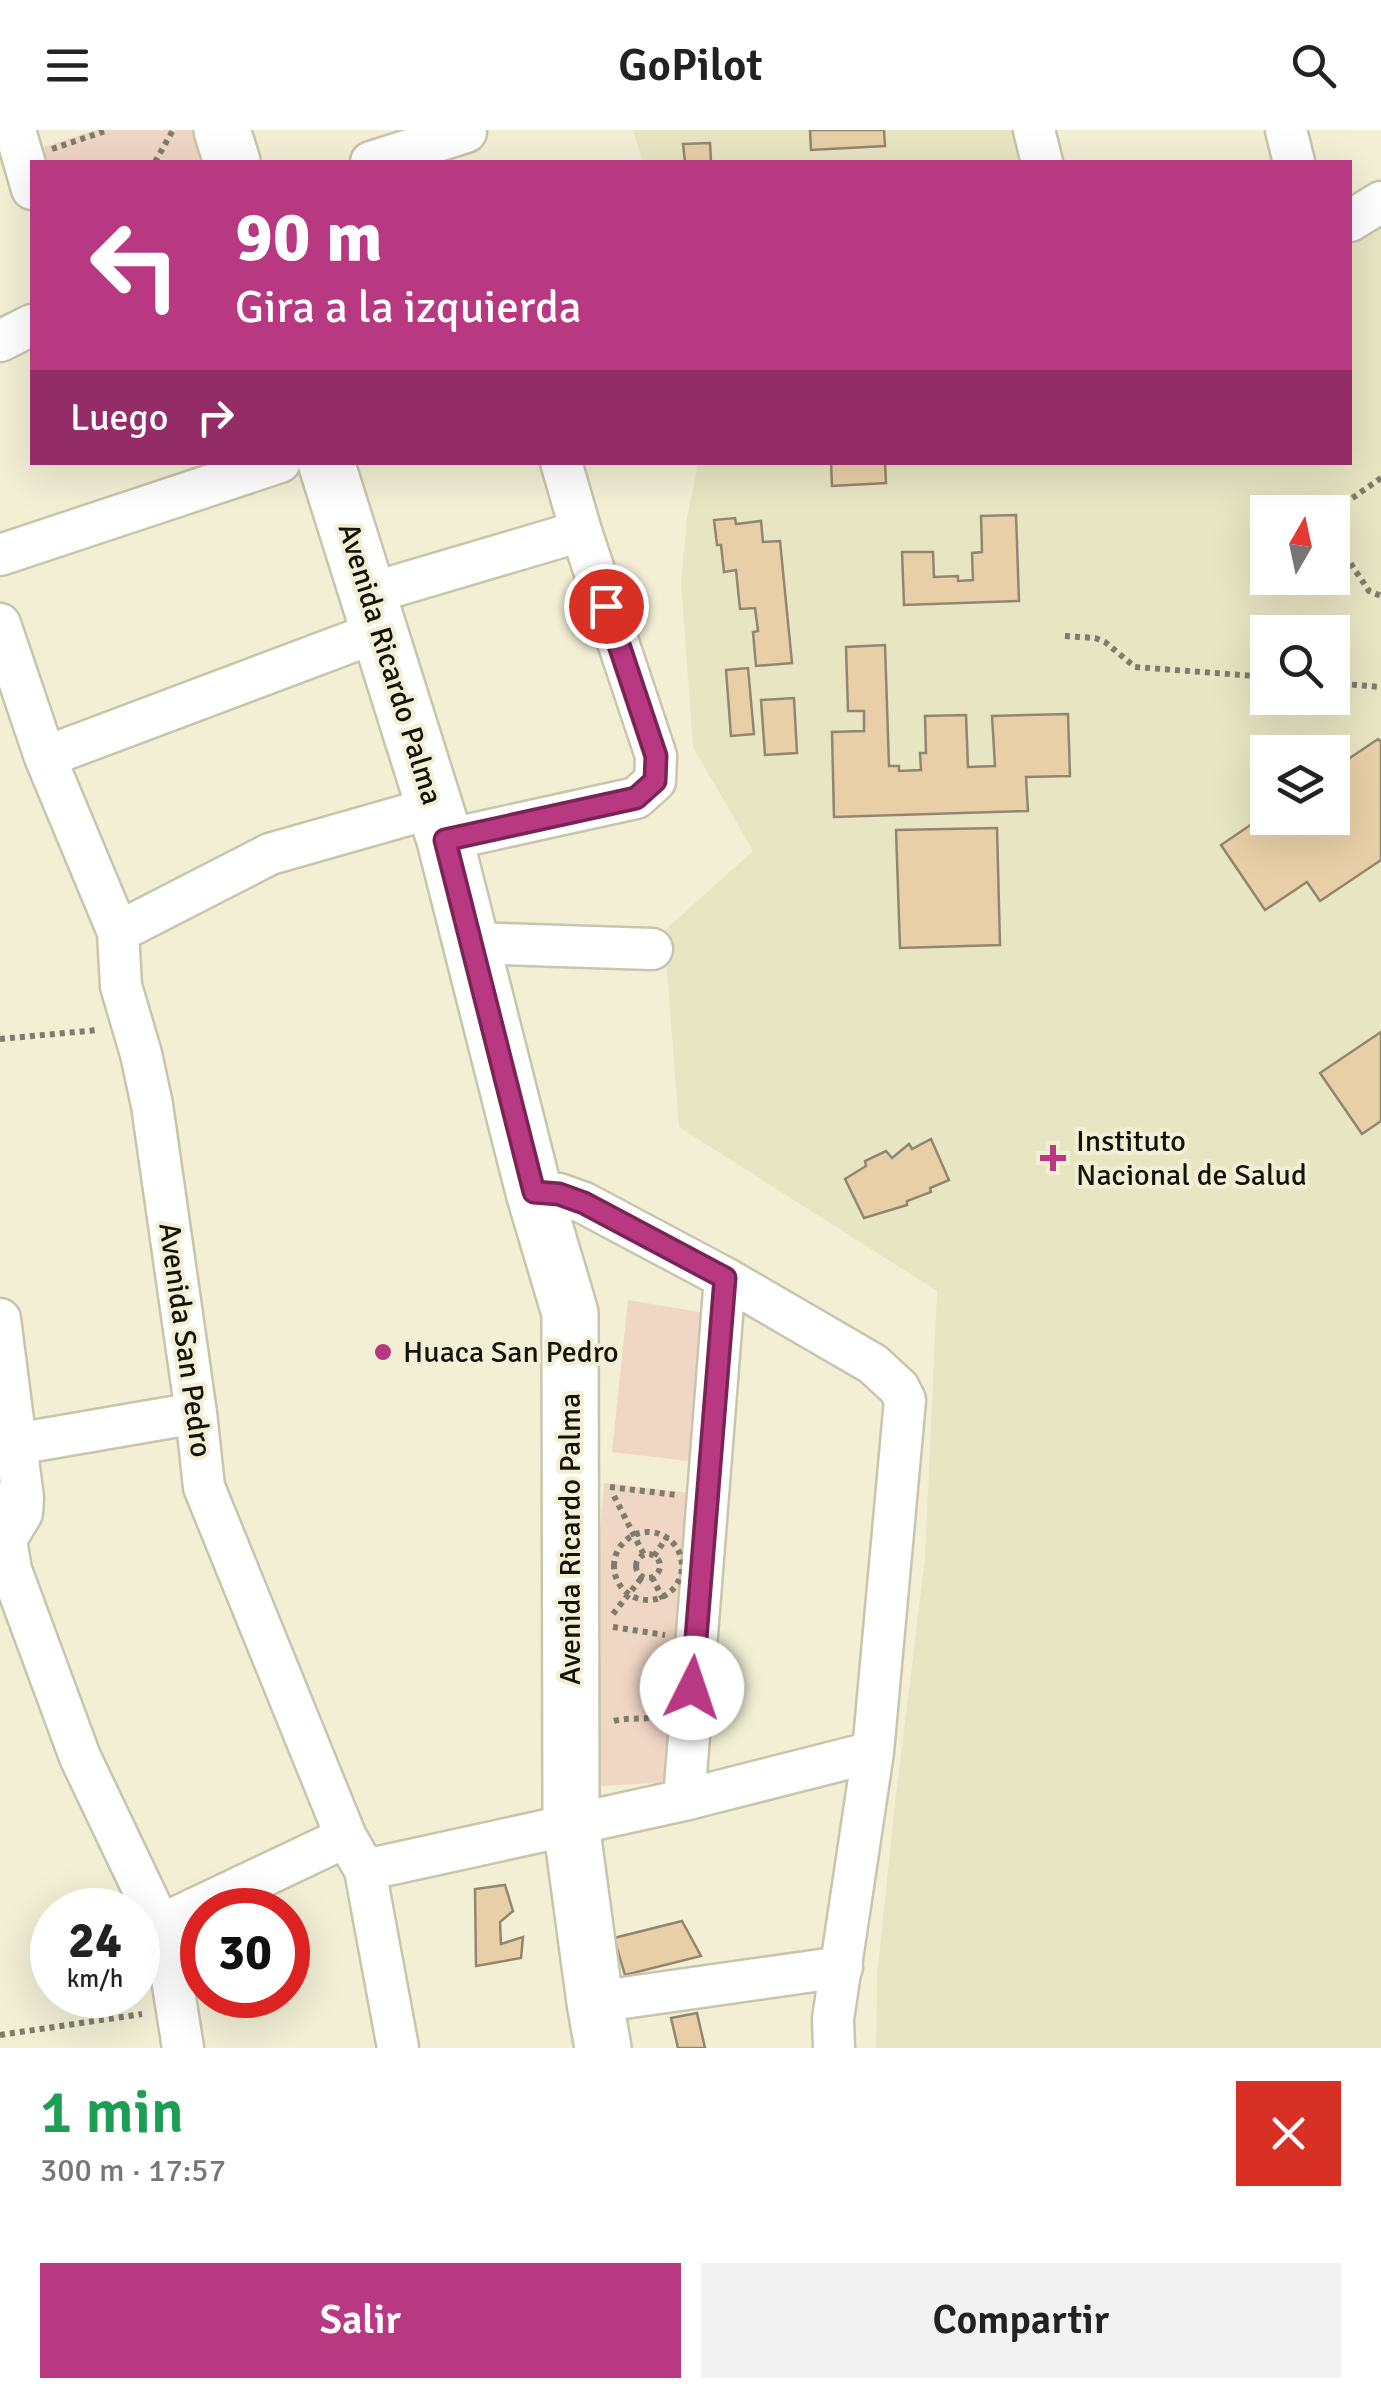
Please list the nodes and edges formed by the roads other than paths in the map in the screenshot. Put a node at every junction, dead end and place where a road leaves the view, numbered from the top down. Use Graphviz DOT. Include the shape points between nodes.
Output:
graph roads {
  1 [pos="222,130"];
  2 [pos="1034,130"];
  3 [pos="1286,130"];
  4 [pos="469,142"];
  5 [pos="231,160"];
  6 [pos="382,160"];
  7 [pos="1042,160"];
  8 [pos="1294,160"];
  9 [pos="1381,202"];
  10 [pos="1352,219"];
  11 [pos="30,326"];
  12 [pos="0,341"];
  13 [pos="271,465"];
  14 [pos="327,465"];
  15 [pos="562,465"];
  16 [pos="581,531"];
  17 [pos="0,555"];
  18 [pos="374,612"];
  19 [pos="0,624"];
  20 [pos="45,756"];
  21 [pos="440,824"];
  22 [pos="118,932"];
  23 [pos="471,943"];
  24 [pos="652,949"];
  25 [pos="534,1192"];
  26 [pos="725,1278"];
  27 [pos="0,1320"];
  28 [pos="196,1413"];
  29 [pos="16,1444"];
  30 [pos="4,1551"];
  31 [pos="874,1752"];
  32 [pos="684,1800"];
  33 [pos="571,1824"];
  34 [pos="355,1853"];
  35 [pos="142,1888"];
  36 [pos="160,1925"];
  37 [pos="842,1967"];
  38 [pos="599,2025"];
  39 [pos="183,2048"];
  40 [pos="398,2048"];
  41 [pos="834,2048"];
  1 -- 5 [label="street"];
  2 -- 7 [label="street"];
  3 -- 8 [label="street"];
  4 -- 6 [label="street"];
  9 -- 10 [label="street"];
  11 -- 12 [label="street"];
  13 -- 17 [label="street"];
  14 -- 18 [label="street, Avenida Ricardo Palma"];
  15 -- 16 [label="street"];
  16 -- 18 [label="street"];
  16 -- 21 [label="street" via="656,756 655,781 636,798"];
  18 -- 20 [label="street"];
  18 -- 21 [label="street, Avenida Ricardo Palma"];
  19 -- 20 [label="street, Avenida San Pedro"];
  20 -- 22 [label="street, Avenida San Pedro"];
  21 -- 22 [label="street" via="270,854"];
  21 -- 23 [label="street, Avenida Ricardo Palma"];
  22 -- 28 [label="street, Avenida San Pedro" via="121,986 152,1104"];
  23 -- 24 [label="street"];
  23 -- 25 [label="street, Avenida Ricardo Palma"];
  25 -- 26 [label="street" via="584,1203"];
  25 -- 33 [label="street, Avenida Ricardo Palma" via="570,1313"];
  26 -- 31 [label="street" via="873,1364 905,1400"];
  26 -- 32 [label="street"];
  27 -- 29 [label="street"];
  28 -- 29 [label="street"];
  28 -- 34 [label="street, Avenida San Pedro" via="204,1487"];
  29 -- 30 [label="street" via="22,1514"];
  30 -- 35 [label="street" via="80,1757"];
  31 -- 32 [label="street"];
  31 -- 37 [label="street"];
  32 -- 33 [label="street"];
  33 -- 34 [label="street"];
  33 -- 38 [label="street, Avenida Ricardo Palma"];
  34 -- 36 [label="street"];
  34 -- 40 [label="street, Avenida San Pedro"];
  36 -- 39 [label="street"];
  37 -- 38 [label="street"];
  37 -- 41 [label="street"];
}
